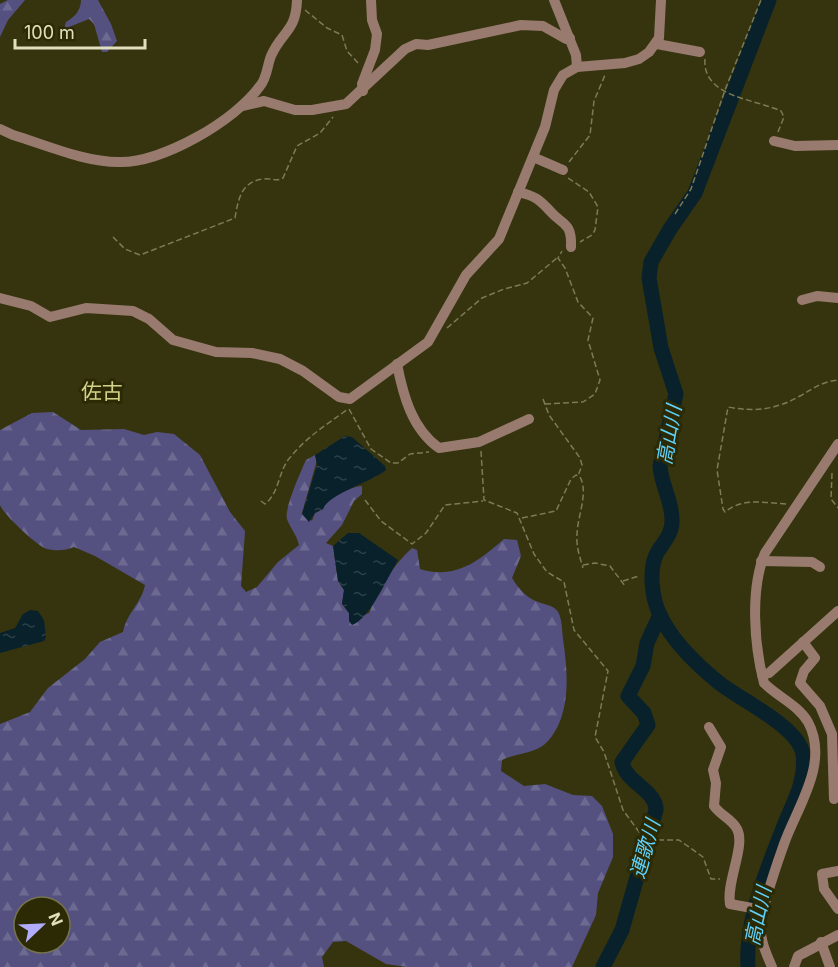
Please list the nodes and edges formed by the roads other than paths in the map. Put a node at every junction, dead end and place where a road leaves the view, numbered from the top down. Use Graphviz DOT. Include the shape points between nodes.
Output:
graph roads {
  1 [pos="297,0"];
  2 [pos="371,0"];
  3 [pos="554,0"];
  4 [pos="661,0"];
  5 [pos="570,38"];
  6 [pos="657,44"];
  7 [pos="700,52"];
  8 [pos="577,67"];
  9 [pos="363,91"];
  10 [pos="238,107"];
  11 [pos="0,129"];
  12 [pos="774,141"];
  13 [pos="838,145"];
  14 [pos="533,157"];
  15 [pos="563,170"];
  16 [pos="518,192"];
  17 [pos="572,246"];
  18 [pos="0,298"];
  19 [pos="838,298"];
  20 [pos="802,300"];
  21 [pos="397,364"];
  22 [pos="529,419"];
  23 [pos="838,444"];
  24 [pos="761,561"];
  25 [pos="820,567"];
  26 [pos="838,610"];
  27 [pos="803,642"];
  28 [pos="762,675"];
  29 [pos="710,727"];
  30 [pos="834,799"];
  31 [pos="838,871"];
  32 [pos="758,909"];
  33 [pos="838,909"];
  34 [pos="838,935"];
  35 [pos="821,942"];
  36 [pos="772,967"];
  37 [pos="794,967"];
  38 [pos="830,967"];
  1 -- 10 [label="street" via="295,21 272,53 260,87"];
  2 -- 9 [label="street" via="377,34"];
  3 -- 5 [label="street"];
  4 -- 6 [label="street" via="662,24"];
  5 -- 8 [label="street"];
  5 -- 9 [label="street" via="543,26 521,25 428,45 416,44"];
  6 -- 7 [label="street"];
  6 -- 8 [label="street" via="639,59"];
  8 -- 14 [label="street" via="563,75 554,90"];
  9 -- 10 [label="street" via="346,105 312,110 257,101"];
  10 -- 11 [label="street" via="224,120 171,151 120,162 81,155"];
  12 -- 13 [label="street" via="795,146"];
  14 -- 15 [label="street"];
  14 -- 16 [label="street"];
  16 -- 17 [label="street" via="541,200 562,219 572,233"];
  16 -- 21 [label="street" via="504,230 466,275 437,330 428,342"];
  18 -- 21 [label="street" via="57,317 86,308 133,311 184,344 280,359 343,399 356,395"];
  19 -- 20 [label="street" via="816,296"];
  21 -- 22 [label="street" via="413,420 438,448 478,442"];
  23 -- 24 [label="street"];
  24 -- 25 [label="street" via="812,562"];
  24 -- 28 [label="street" via="755,589"];
  26 -- 27 [label="street"];
  27 -- 28 [label="street"];
  27 -- 30 [label="street" via="815,658 800,683 820,706 832,734"];
  28 -- 32 [label="street" via="764,683 801,712 809,724 814,759 805,799"];
  29 -- 32 [label="street" via="721,747 713,771 714,806 740,836 730,880 730,904"];
  31 -- 33 [label="street" via="822,874 824,889"];
  32 -- 36 [label="street" via="761,938"];
  34 -- 35 [label="street"];
  35 -- 37 [label="street" via="798,956"];
  35 -- 38 [label="street"];
}
